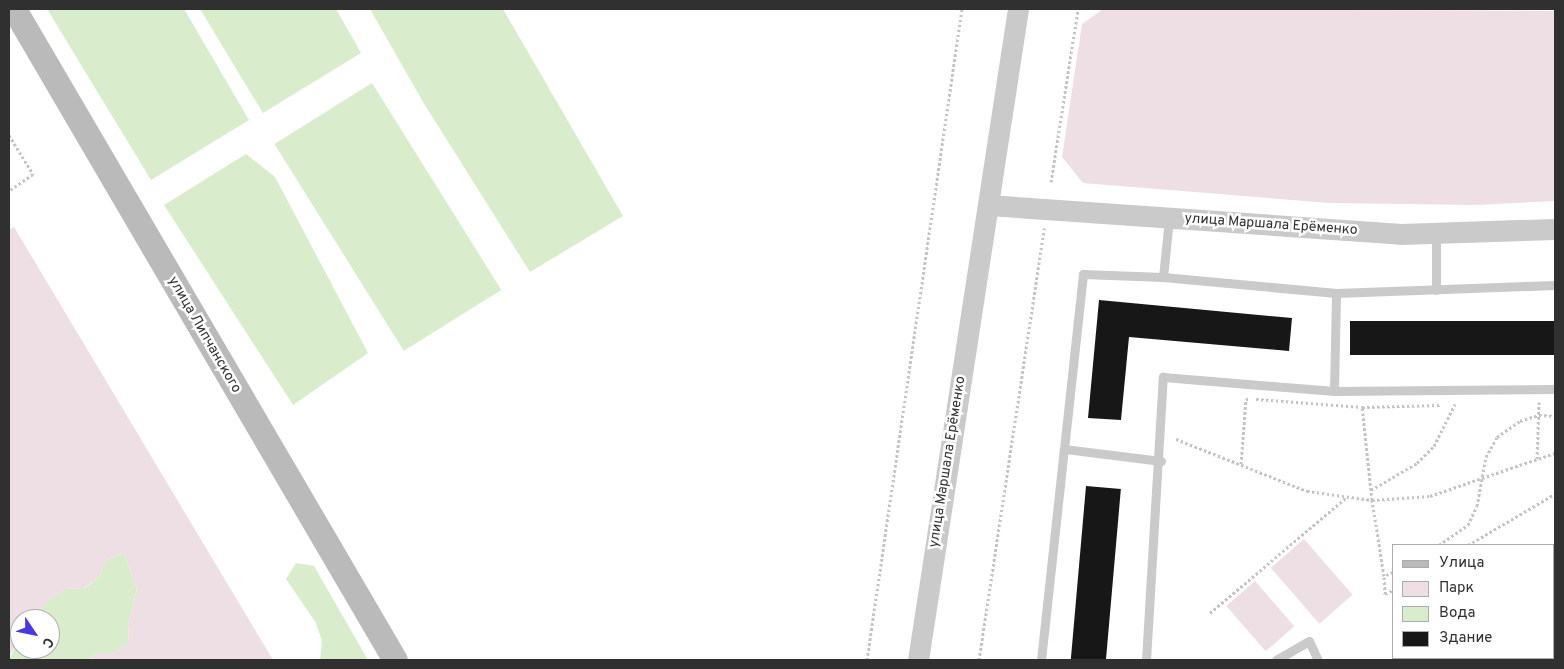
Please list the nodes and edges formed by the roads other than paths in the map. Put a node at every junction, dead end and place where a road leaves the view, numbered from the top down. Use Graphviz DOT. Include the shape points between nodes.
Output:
graph roads {
  1 [pos="14,9"];
  2 [pos="1018,9"];
  3 [pos="988,204"];
  4 [pos="1169,219"];
  5 [pos="1555,229"];
  6 [pos="1436,233"];
  7 [pos="1163,277"];
  8 [pos="1555,285"];
  9 [pos="1436,290"];
  10 [pos="1336,293"];
  11 [pos="1555,389"];
  12 [pos="1334,391"];
  13 [pos="1064,449"];
  14 [pos="1160,461"];
  15 [pos="395,660"];
  16 [pos="918,660"];
  17 [pos="1041,660"];
  18 [pos="1146,660"];
  19 [pos="1276,660"];
  20 [pos="1318,660"];
  1 -- 15 [label="main road, улица Липчанского"];
  2 -- 3 [label="street, улица Маршала Ерёменко"];
  3 -- 4 [label="street, улица Маршала Ерёменко"];
  3 -- 16 [label="street, улица Маршала Ерёменко"];
  4 -- 6 [label="street, улица Маршала Ерёменко"];
  4 -- 7 [label="lane"];
  5 -- 6 [label="street, улица Маршала Ерёменко"];
  6 -- 9 [label="lane"];
  7 -- 10 [label="lane"];
  7 -- 13 [label="lane" via="1083,274"];
  8 -- 9 [label="lane"];
  9 -- 10 [label="lane"];
  10 -- 12 [label="lane"];
  11 -- 12 [label="lane"];
  12 -- 14 [label="lane" via="1163,377"];
  13 -- 14 [label="lane"];
  13 -- 17 [label="lane"];
  14 -- 18 [label="lane"];
  19 -- 20 [label="lane" via="1309,641"];
}
